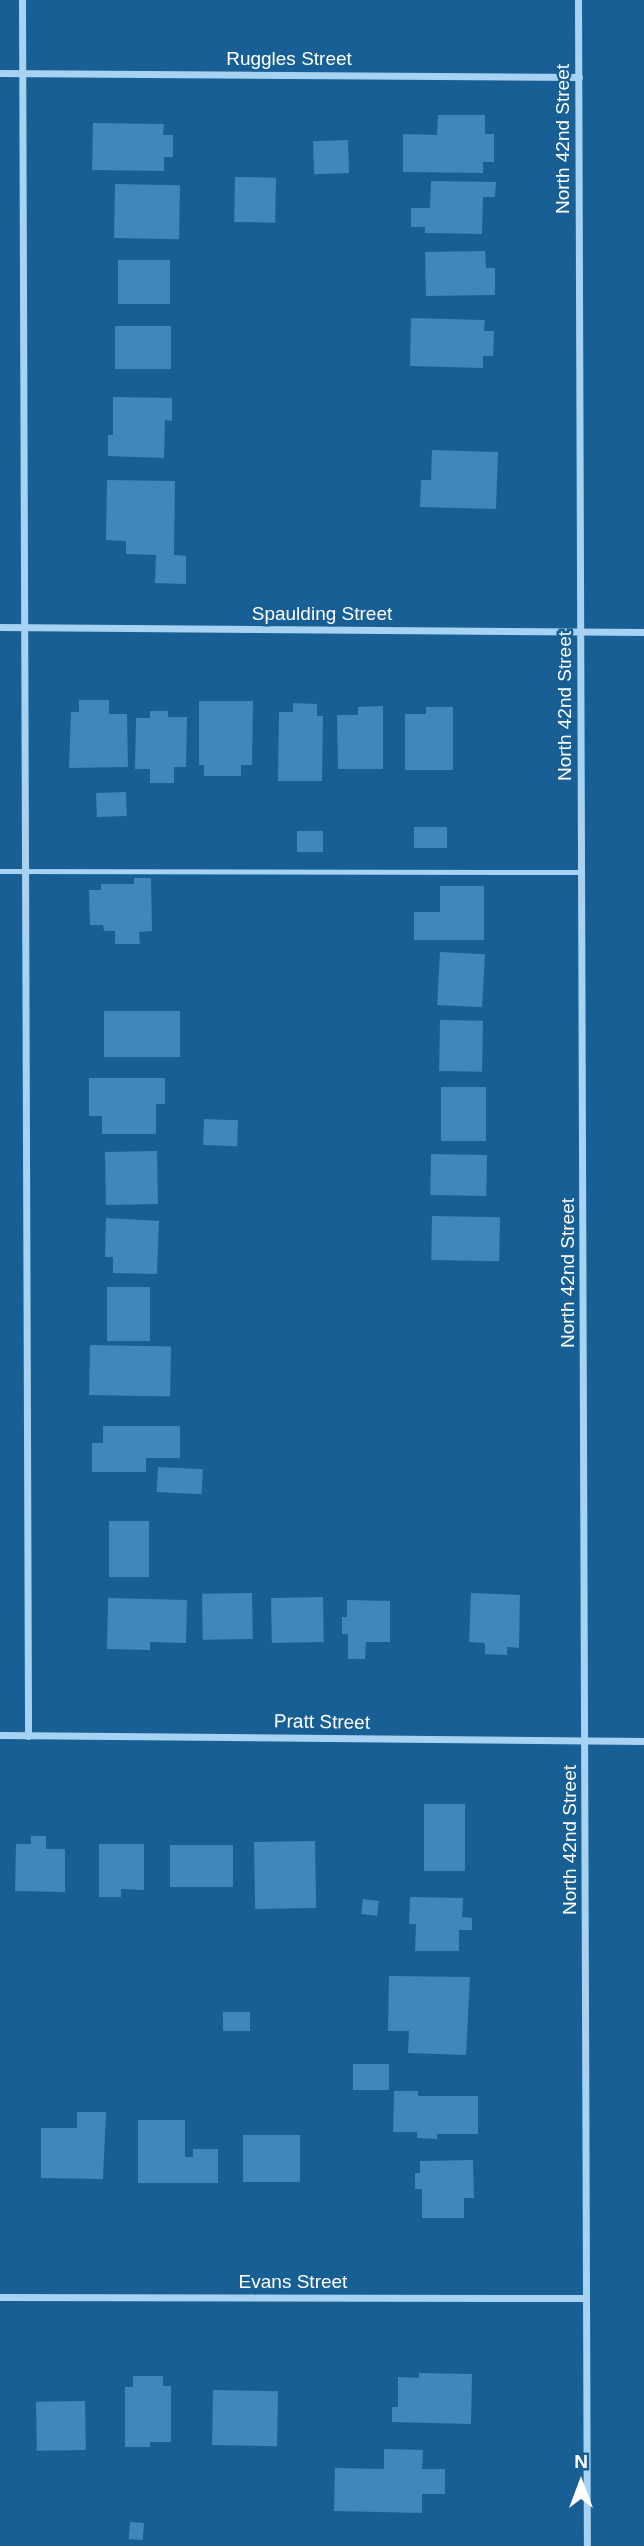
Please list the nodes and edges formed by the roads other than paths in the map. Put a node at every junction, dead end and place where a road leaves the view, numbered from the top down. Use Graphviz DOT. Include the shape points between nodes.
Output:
graph roads {
  1 [pos="22,0"];
  2 [pos="578,0"];
  3 [pos="0,73"];
  4 [pos="23,74"];
  5 [pos="579,77"];
  6 [pos="0,627"];
  7 [pos="25,627"];
  8 [pos="581,631"];
  9 [pos="644,632"];
  10 [pos="0,871"];
  11 [pos="26,871"];
  12 [pos="582,872"];
  13 [pos="0,1735"];
  14 [pos="28,1736"];
  15 [pos="585,1741"];
  16 [pos="644,1741"];
  17 [pos="0,2297"];
  18 [pos="586,2298"];
  19 [pos="587,2546"];
  1 -- 4 [label="street"];
  2 -- 5 [label="street, North 42nd Street"];
  3 -- 4 [label="street, Ruggles Street"];
  4 -- 5 [label="street, Ruggles Street"];
  4 -- 7 [label="street"];
  5 -- 8 [label="street, North 42nd Street"];
  6 -- 7 [label="street, Spaulding Street"];
  7 -- 8 [label="street, Spaulding Street"];
  7 -- 11 [label="street"];
  8 -- 9 [label="street, Spaulding Street"];
  8 -- 12 [label="street, North 42nd Street"];
  10 -- 11 [label="lane"];
  11 -- 12 [label="lane"];
  11 -- 14 [label="street"];
  12 -- 15 [label="street, North 42nd Street"];
  13 -- 14 [label="street, Pratt Street"];
  14 -- 15 [label="street, Pratt Street"];
  15 -- 16 [label="street, Pratt Street"];
  15 -- 18 [label="street, North 42nd Street"];
  17 -- 18 [label="street, Evans Street"];
  18 -- 19 [label="street, North 42nd Street"];
}
